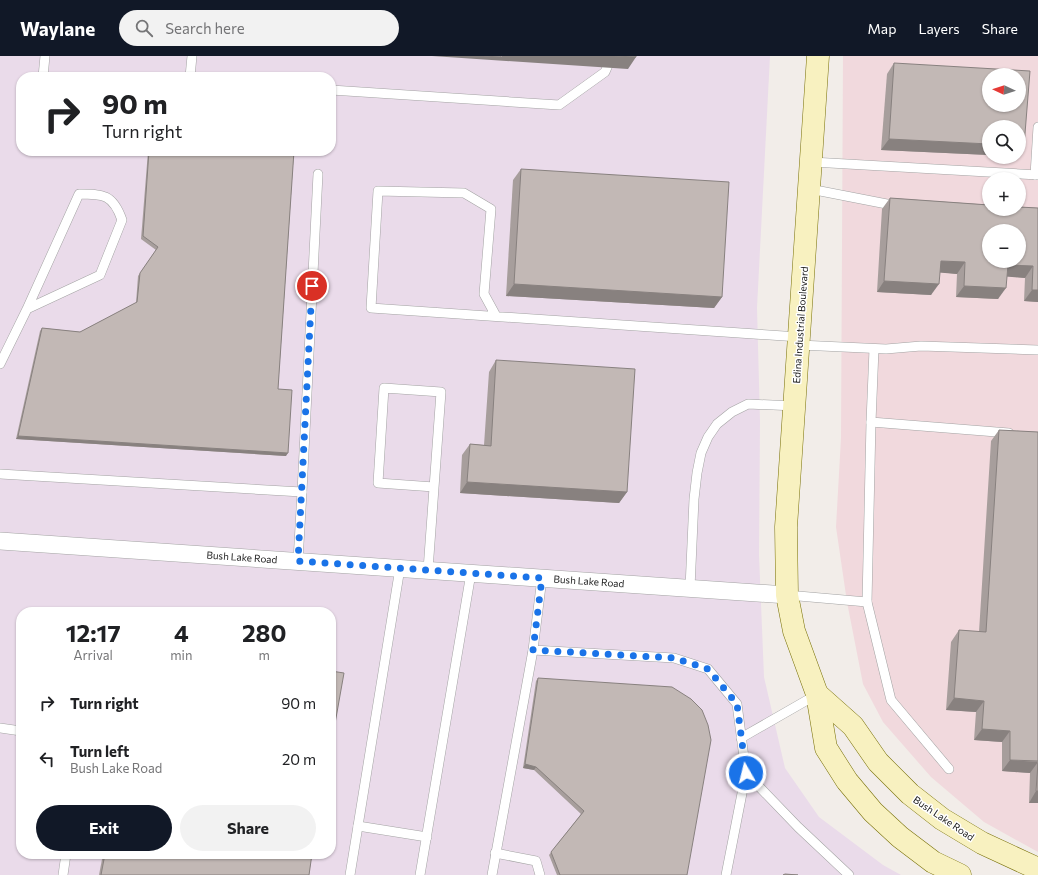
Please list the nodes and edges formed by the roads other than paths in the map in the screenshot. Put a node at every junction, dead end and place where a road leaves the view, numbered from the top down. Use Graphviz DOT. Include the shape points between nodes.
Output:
graph roads {
  1 [pos="45,56"];
  2 [pos="192,56"];
  3 [pos="612,56"];
  4 [pos="818,56"];
  5 [pos="43,72"];
  6 [pos="190,72"];
  7 [pos="336,90"];
  8 [pos="1038,127"];
  9 [pos="812,162"];
  10 [pos="318,174"];
  11 [pos="1036,175"];
  12 [pos="810,189"];
  13 [pos="909,207"];
  14 [pos="27,309"];
  15 [pos="496,316"];
  16 [pos="799,341"];
  17 [pos="874,349"];
  18 [pos="1038,350"];
  19 [pos="0,364"];
  20 [pos="794,406"];
  21 [pos="871,422"];
  22 [pos="1014,434"];
  23 [pos="0,474"];
  24 [pos="434,487"];
  25 [pos="302,492"];
  26 [pos="0,541"];
  27 [pos="298,561"];
  28 [pos="400,568"];
  29 [pos="428,570"];
  30 [pos="471,573"];
  31 [pos="542,578"];
  32 [pos="690,588"];
  33 [pos="787,595"];
  34 [pos="867,602"];
  35 [pos="533,650"];
  36 [pos="817,694"];
  37 [pos="0,728"];
  38 [pos="16,730"];
  39 [pos="741,738"];
  40 [pos="949,769"];
  41 [pos="746,773"];
  42 [pos="358,826"];
  43 [pos="427,837"];
  44 [pos="496,854"];
  45 [pos="65,859"];
  46 [pos="1038,869"];
  47 [pos="63,875"];
  48 [pos="350,875"];
  49 [pos="420,875"];
  50 [pos="492,875"];
  51 [pos="540,875"];
  52 [pos="726,875"];
  53 [pos="849,875"];
  54 [pos="960,875"];
  1 -- 5 [label="lane"];
  2 -- 6 [label="lane"];
  3 -- 7 [label="lane" via="605,72 560,105"];
  4 -- 9 [label="street, Edina Industrial Boulevard"];
  8 -- 11 [label="lane"];
  9 -- 11 [label="lane"];
  9 -- 12 [label="street, Edina Industrial Boulevard"];
  10 -- 25 [label="lane"];
  12 -- 13 [label="lane"];
  12 -- 16 [label="street, Edina Industrial Boulevard"];
  14 -- 14 [label="lane" via="79,194 109,197 122,220 100,275"];
  14 -- 19 [label="lane"];
  15 -- 15 [label="lane" via="484,294 491,209 464,193 378,191 372,308"];
  15 -- 16 [label="lane"];
  16 -- 17 [label="lane"];
  16 -- 20 [label="street, Edina Industrial Boulevard"];
  17 -- 18 [label="lane" via="921,346"];
  17 -- 21 [label="lane"];
  20 -- 32 [label="lane" via="748,404 717,424 708,438 701,453 696,480"];
  20 -- 33 [label="street, Edina Industrial Boulevard" via="786,527"];
  21 -- 22 [label="lane"];
  21 -- 34 [label="lane"];
  23 -- 25 [label="lane"];
  24 -- 24 [label="lane" via="441,392 384,388 378,483"];
  24 -- 29 [label="lane"];
  25 -- 27 [label="lane"];
  26 -- 27 [label="street, Bush Lake Road"];
  27 -- 28 [label="street, Bush Lake Road"];
  28 -- 29 [label="street, Bush Lake Road"];
  28 -- 42 [label="lane"];
  29 -- 30 [label="street, Bush Lake Road"];
  30 -- 31 [label="street, Bush Lake Road"];
  30 -- 43 [label="lane"];
  31 -- 32 [label="street, Bush Lake Road"];
  31 -- 35 [label="lane"];
  32 -- 33 [label="street, Bush Lake Road"];
  33 -- 34 [label="lane"];
  33 -- 36 [label="street, Bush Lake Road" via="794,631"];
  34 -- 40 [label="lane" via="891,700"];
  35 -- 39 [label="lane" via="674,658 708,669 737,704"];
  35 -- 44 [label="lane"];
  36 -- 39 [label="lane"];
  36 -- 46 [label="street, Bush Lake Road" via="853,726 878,762 910,794 942,819 982,843"];
  36 -- 54 [label="street, Bush Lake Road" via="826,748 847,781 873,812 900,837 933,862"];
  37 -- 38 [label="lane"];
  39 -- 41 [label="lane"];
  41 -- 52 [label="lane"];
  41 -- 53 [label="lane"];
  42 -- 43 [label="lane"];
  42 -- 48 [label="lane"];
  43 -- 49 [label="lane"];
  44 -- 50 [label="lane"];
  44 -- 51 [label="lane" via="536,861"];
  45 -- 47 [label="lane"];
}
